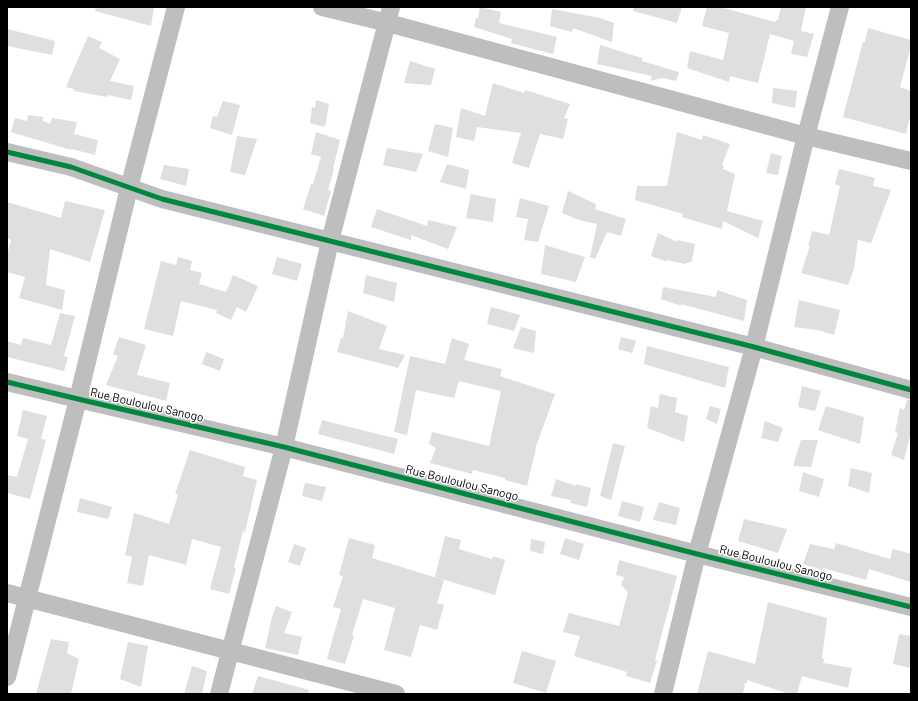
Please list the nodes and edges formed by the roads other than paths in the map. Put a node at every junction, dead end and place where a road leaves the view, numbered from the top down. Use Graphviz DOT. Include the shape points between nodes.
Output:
graph roads {
  1 [pos="176,7"];
  2 [pos="322,7"];
  3 [pos="840,7"];
  4 [pos="390,15"];
  5 [pos="806,136"];
  6 [pos="7,152"];
  7 [pos="911,161"];
  8 [pos="129,188"];
  9 [pos="330,241"];
  10 [pos="754,347"];
  11 [pos="7,382"];
  12 [pos="911,390"];
  13 [pos="78,399"];
  14 [pos="284,447"];
  15 [pos="697,554"];
  16 [pos="7,593"];
  17 [pos="28,598"];
  18 [pos="911,607"];
  19 [pos="230,652"];
  20 [pos="7,677"];
  21 [pos="219,694"];
  22 [pos="396,694"];
  23 [pos="663,694"];
  1 -- 8 [label="street"];
  2 -- 4 [label="street"];
  3 -- 5 [label="street"];
  4 -- 5 [label="street"];
  4 -- 9 [label="street"];
  5 -- 7 [label="street"];
  5 -- 10 [label="street"];
  6 -- 8 [label="street" via="72,167"];
  8 -- 9 [label="street" via="162,199"];
  8 -- 13 [label="street"];
  9 -- 10 [label="street"];
  9 -- 14 [label="street"];
  10 -- 12 [label="street"];
  10 -- 15 [label="street"];
  11 -- 13 [label="street, Rue Bouloulou Sanogo"];
  13 -- 14 [label="street, Rue Bouloulou Sanogo"];
  13 -- 17 [label="street"];
  14 -- 15 [label="street, Rue Bouloulou Sanogo"];
  14 -- 19 [label="street"];
  15 -- 18 [label="street, Rue Bouloulou Sanogo"];
  15 -- 23 [label="street"];
  16 -- 17 [label="street"];
  17 -- 19 [label="street"];
  17 -- 20 [label="street"];
  19 -- 21 [label="street"];
  19 -- 22 [label="street"];
}
